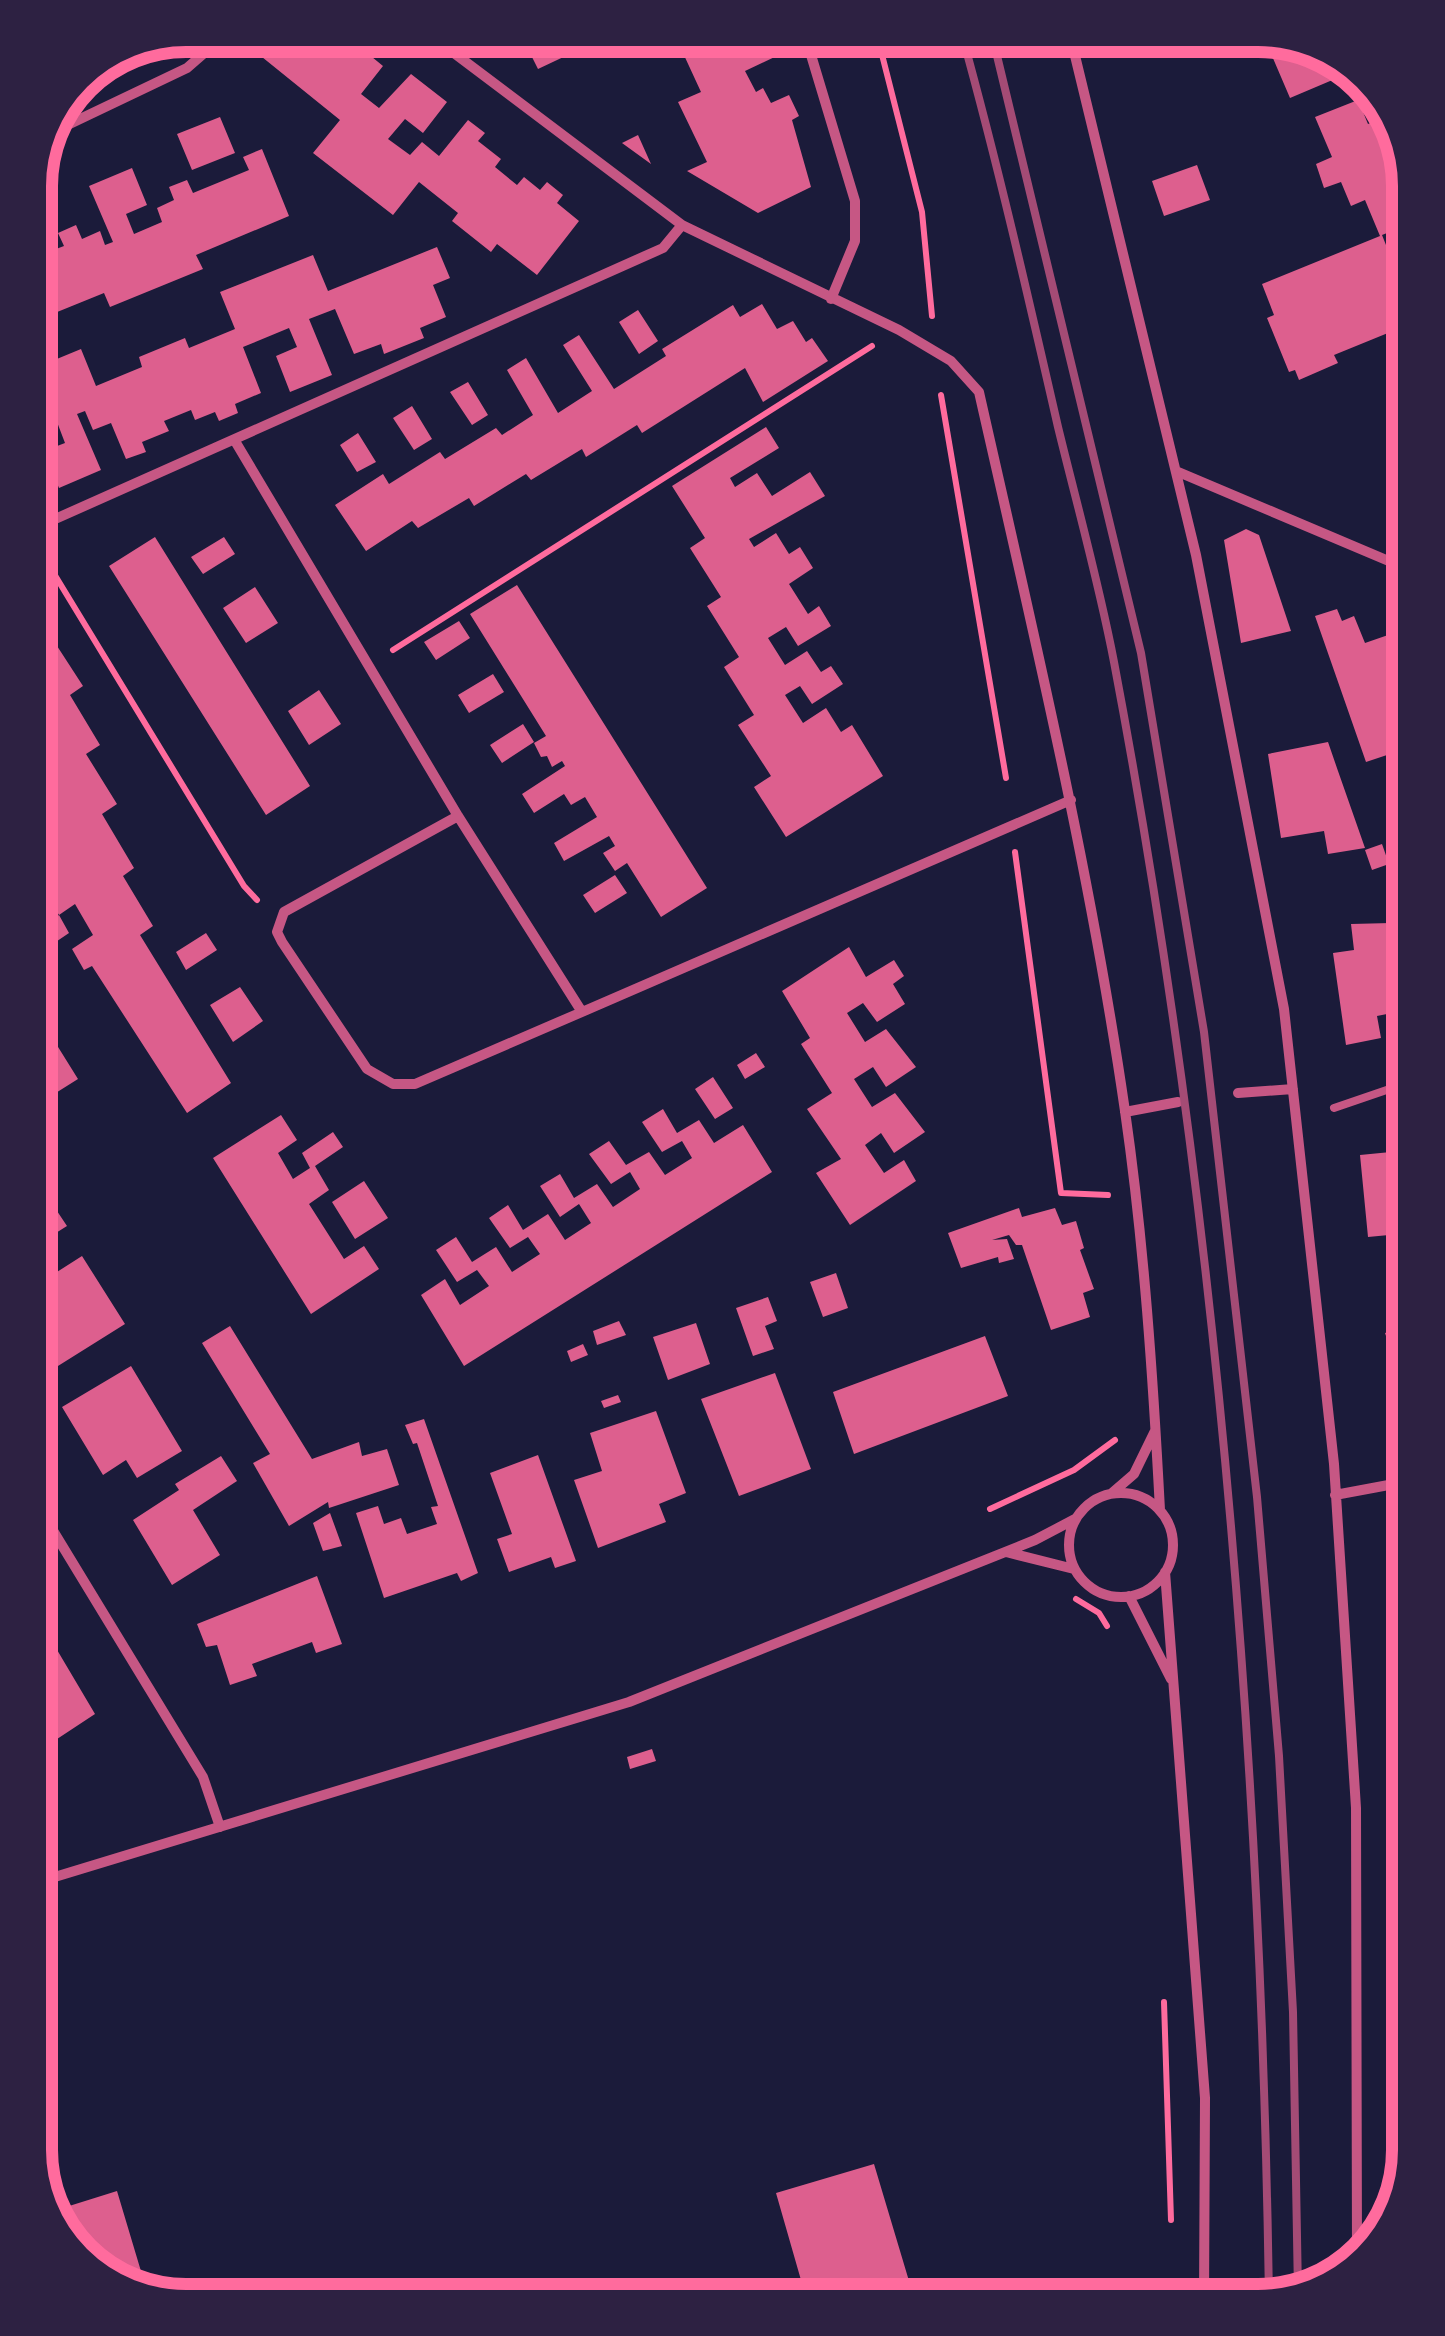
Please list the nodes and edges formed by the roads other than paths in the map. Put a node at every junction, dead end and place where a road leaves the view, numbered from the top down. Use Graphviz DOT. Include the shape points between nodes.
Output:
graph roads {
  1 [pos="205,52"];
  2 [pos="453,52"];
  3 [pos="810,53"];
  4 [pos="1074,53"];
  5 [pos="67,125"];
  6 [pos="682,225"];
  7 [pos="831,298"];
  8 [pos="235,441"];
  9 [pos="1176,471"];
  10 [pos="53,520"];
  11 [pos="1392,562"];
  12 [pos="1071,800"];
  13 [pos="458,816"];
  14 [pos="582,1012"];
  15 [pos="1392,1088"];
  16 [pos="1292,1090"];
  17 [pos="1238,1093"];
  18 [pos="1178,1102"];
  19 [pos="1334,1108"];
  20 [pos="1125,1112"];
  21 [pos="1156,1430"];
  22 [pos="1392,1484"];
  23 [pos="1112,1493"];
  24 [pos="1335,1494"];
  25 [pos="1160,1510"];
  26 [pos="1075,1519"];
  27 [pos="52,1529"];
  28 [pos="1006,1551"];
  29 [pos="1074,1570"];
  30 [pos="1165,1572"];
  31 [pos="1130,1596"];
  32 [pos="1173,1685"];
  33 [pos="220,1827"];
  34 [pos="52,1879"];
  35 [pos="1357,2240"];
  36 [pos="1204,2284"];
  1 -- 5 [label="street" via="187,68"];
  2 -- 6 [label="street"];
  3 -- 7 [label="street" via="855,202 855,242"];
  4 -- 9 [label="street"];
  6 -- 7 [label="street"];
  6 -- 8 [label="street" via="664,248"];
  7 -- 12 [label="street" via="952,361 979,392"];
  8 -- 10 [label="street"];
  8 -- 13 [label="street"];
  9 -- 11 [label="street"];
  9 -- 16 [label="street" via="1270,935"];
  12 -- 14 [label="street"];
  12 -- 20 [label="street"];
  13 -- 14 [label="street"];
  13 -- 14 [label="street" via="295,904 278,923 282,942 367,1069 393,1084 415,1084"];
  15 -- 19 [label="lane"];
  16 -- 17 [label="street"];
  16 -- 24 [label="street"];
  18 -- 20 [label="street"];
  20 -- 21 [label="street"];
  21 -- 23 [label="street" via="1134,1474"];
  21 -- 25 [label="street"];
  22 -- 24 [label="street"];
  23 -- 25 [label="street" via="1146,1498"];
  23 -- 26 [label="street"];
  24 -- 35 [label="street" via="1356,1808"];
  25 -- 30 [label="street" via="1173,1540"];
  26 -- 28 [label="street"];
  26 -- 29 [label="street" via="1069,1535"];
  27 -- 33 [label="street" via="203,1777"];
  28 -- 29 [label="street"];
  28 -- 33 [label="street" via="628,1702"];
  29 -- 31 [label="street" via="1097,1592"];
  30 -- 31 [label="street"];
  30 -- 32 [label="street"];
  31 -- 32 [label="street"];
  32 -- 36 [label="street" via="1205,2098"];
  33 -- 34 [label="street"];
}
